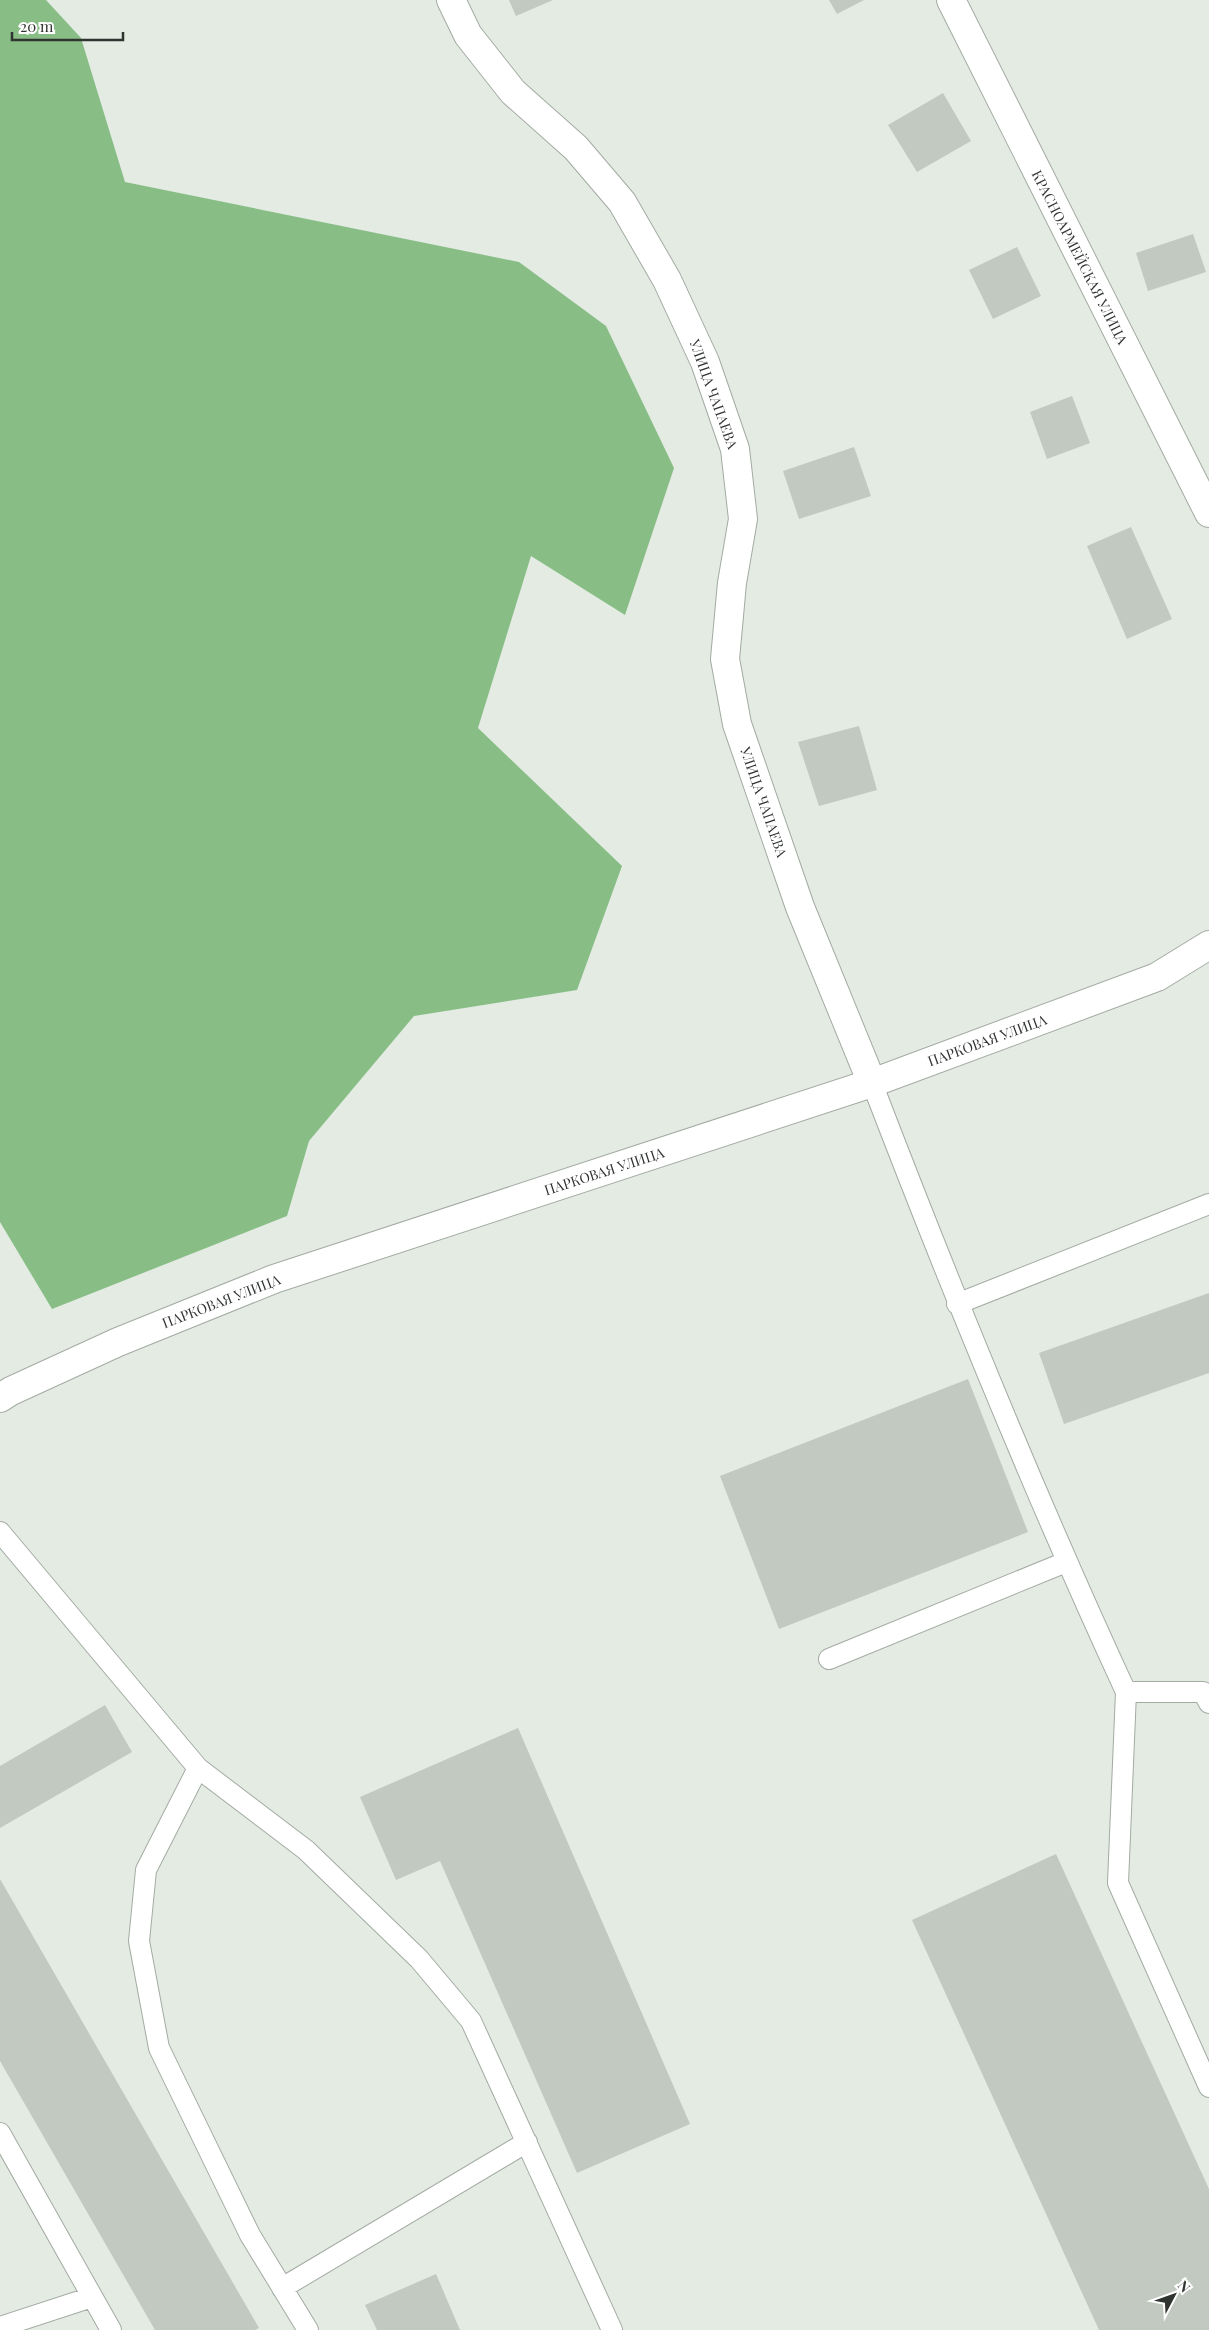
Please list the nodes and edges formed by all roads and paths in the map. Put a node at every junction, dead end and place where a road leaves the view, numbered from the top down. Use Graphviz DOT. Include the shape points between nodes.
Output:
graph roads {
  1 [pos="450,0"];
  2 [pos="951,0"];
  3 [pos="1209,514"];
  4 [pos="1209,945"];
  5 [pos="872,1082"];
  6 [pos="1209,1204"];
  7 [pos="957,1304"];
  8 [pos="0,1398"];
  9 [pos="0,1532"];
  10 [pos="1066,1562"];
  11 [pos="829,1659"];
  12 [pos="1126,1692"];
  13 [pos="1207,1695"];
  14 [pos="198,1768"];
  15 [pos="1209,2087"];
  16 [pos="0,2133"];
  17 [pos="527,2142"];
  18 [pos="282,2288"];
  19 [pos="92,2297"];
  20 [pos="0,2327"];
  21 [pos="112,2330"];
  22 [pos="308,2330"];
  23 [pos="612,2330"];
  1 -- 5 [label="street, УЛИЦА ЧАПАЕВА" via="468,35 513,92 576,148 622,202 667,280 705,362 735,448 743,519 732,583 725,658 737,724 800,907"];
  2 -- 3 [label="street, КРАСНОАРМЕЙСКАЯ УЛИЦА"];
  4 -- 5 [label="street, ПАРКОВАЯ УЛИЦА" via="1157,977"];
  5 -- 7 [label="lane"];
  5 -- 8 [label="street, ПАРКОВАЯ УЛИЦА" via="274,1279 118,1342"];
  6 -- 7 [label="lane"];
  7 -- 10 [label="lane"];
  9 -- 14 [label="lane"];
  10 -- 11 [label="lane"];
  10 -- 12 [label="lane"];
  12 -- 13 [label="lane"];
  12 -- 15 [label="lane" via="1118,1883"];
  14 -- 17 [label="lane" via="306,1850 419,1959 471,2021"];
  14 -- 18 [label="lane" via="146,1870 140,1941 160,2048 250,2235"];
  16 -- 19 [label="lane"];
  17 -- 18 [label="lane"];
  17 -- 23 [label="lane"];
  18 -- 22 [label="lane"];
  19 -- 20 [label="lane"];
  19 -- 21 [label="lane"];
}
